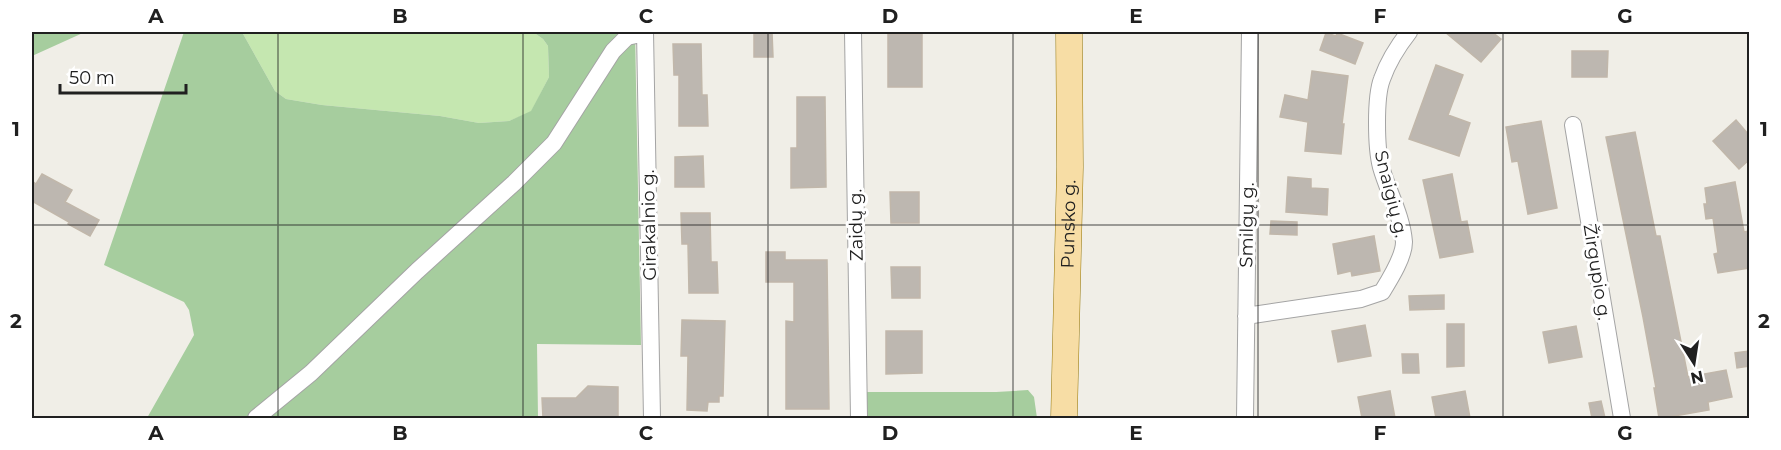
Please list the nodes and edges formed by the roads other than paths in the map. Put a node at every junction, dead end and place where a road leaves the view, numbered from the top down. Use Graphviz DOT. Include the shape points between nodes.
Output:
graph roads {
  1 [pos="645,32"];
  2 [pos="853,32"];
  3 [pos="1069,32"];
  4 [pos="1250,32"];
  5 [pos="1409,32"];
  6 [pos="1573,125"];
  7 [pos="1246,316"];
  8 [pos="256,418"];
  9 [pos="652,418"];
  10 [pos="859,418"];
  11 [pos="1064,418"];
  12 [pos="1245,418"];
  13 [pos="1622,418"];
  1 -- 8 [label="street" via="627,37 613,51 554,143 514,183 311,374"];
  1 -- 9 [label="street, Girakalnio g."];
  2 -- 10 [label="street, Zaidų g."];
  3 -- 11 [label="main road, Punsko g." via="1071,166"];
  4 -- 7 [label="street, Smilgų g."];
  5 -- 7 [label="street, Snaigių g." via="1398,45 1381,82 1377,130 1380,166 1396,205 1404,243 1394,272 1382,292 1361,299"];
  6 -- 13 [label="street, Žirgupio g."];
  7 -- 12 [label="street, Smilgų g."];
}
